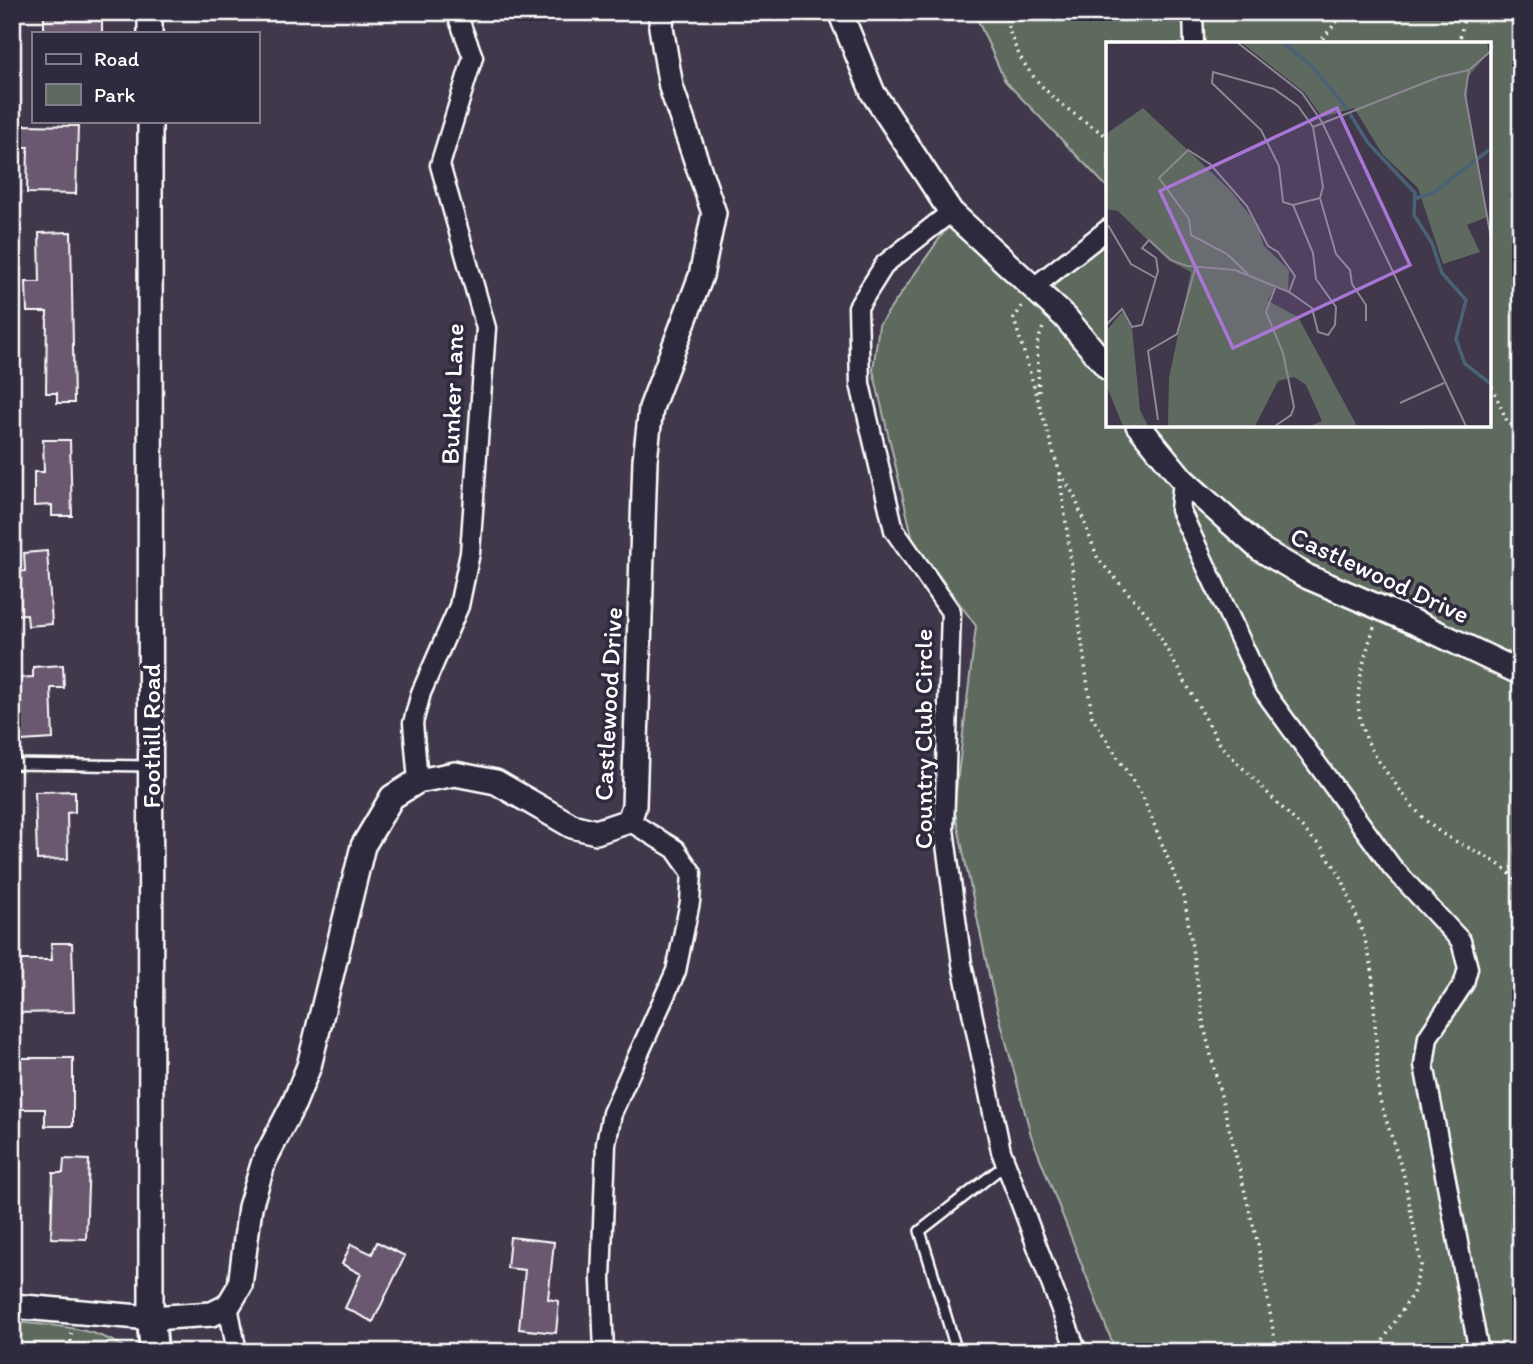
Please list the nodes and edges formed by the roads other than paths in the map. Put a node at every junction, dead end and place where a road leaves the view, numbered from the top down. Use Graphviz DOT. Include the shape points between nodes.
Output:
graph roads {
  1 [pos="150,12"];
  2 [pos="456,12"];
  3 [pos="662,12"];
  4 [pos="840,12"];
  5 [pos="1193,12"];
  6 [pos="150,32"];
  7 [pos="1194,42"];
  8 [pos="150,122"];
  9 [pos="951,212"];
  10 [pos="1106,231"];
  11 [pos="1033,292"];
  12 [pos="1106,364"];
  13 [pos="1140,427"];
  14 [pos="1183,480"];
  15 [pos="1521,673"];
  16 [pos="12,764"];
  17 [pos="151,766"];
  18 [pos="418,781"];
  19 [pos="629,821"];
  20 [pos="1006,1164"];
  21 [pos="12,1306"];
  22 [pos="228,1306"];
  23 [pos="151,1318"];
  24 [pos="154,1352"];
  25 [pos="237,1352"];
  26 [pos="604,1352"];
  27 [pos="957,1352"];
  28 [pos="1077,1352"];
  29 [pos="1479,1352"];
  1 -- 6 [label="street"];
  2 -- 18 [label="street, Bunker Lane" via="473,57 440,165 486,328 470,553 459,606 413,723"];
  3 -- 19 [label="street, Castlewood Drive" via="671,87 714,214 701,276 651,408 645,460 634,806"];
  4 -- 9 [label="street" via="873,93"];
  5 -- 7 [label="street"];
  8 -- 17 [label="street, Foothill Road"];
  9 -- 11 [label="street"];
  9 -- 20 [label="street, Country Club Circle" via="885,264 858,307 860,384 894,530 951,611 944,829 962,964"];
  10 -- 11 [label="street"];
  11 -- 12 [label="street" via="1056,308"];
  13 -- 14 [label="street, Castlewood Drive"];
  14 -- 15 [label="street, Castlewood Drive" via="1260,549 1308,577"];
  14 -- 29 [label="street" via="1180,510 1264,691 1392,867 1461,942 1468,968 1464,983 1428,1037 1424,1065"];
  16 -- 17 [label="lane"];
  17 -- 23 [label="street, Foothill Road"];
  18 -- 19 [label="street, Castlewood Drive" via="455,774 476,776 496,782 572,826 596,832"];
  18 -- 22 [label="street, Castlewood Drive" via="392,797 363,846 309,1066 264,1161 250,1207 240,1286"];
  19 -- 26 [label="street" via="675,849 691,873 690,902 676,971 612,1113 606,1144 601,1279"];
  20 -- 27 [label="lane" via="920,1231"];
  20 -- 28 [label="street, Country Club Circle"];
  21 -- 23 [label="street"];
  22 -- 23 [label="street" via="212,1314"];
  22 -- 25 [label="street"];
  23 -- 24 [label="main road, Foothill Road"];
}
